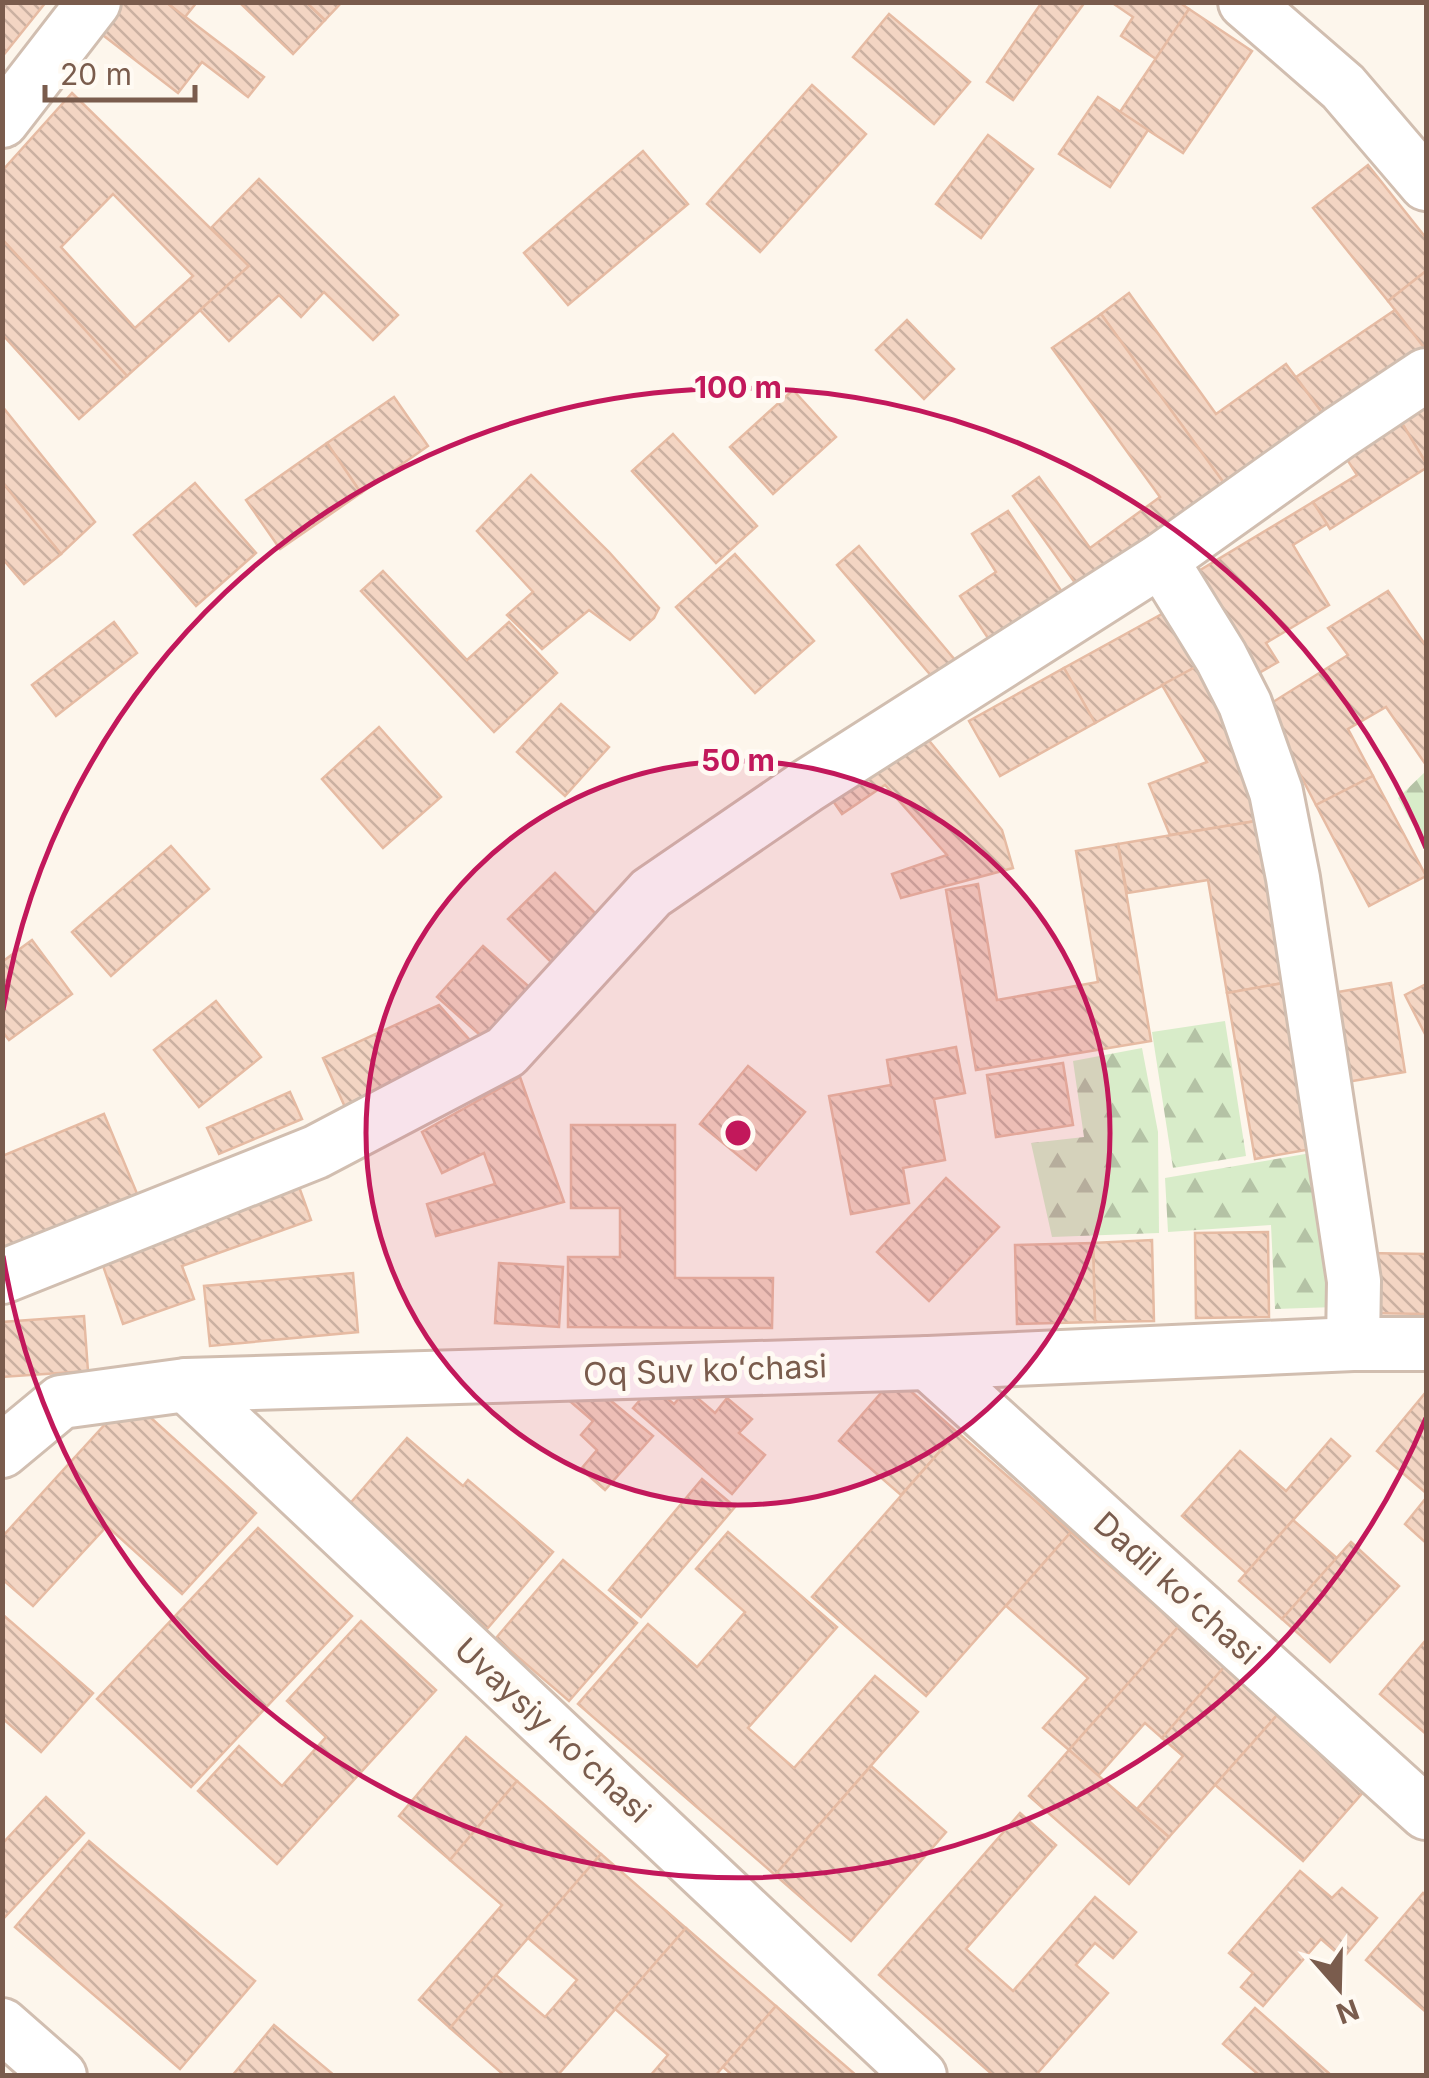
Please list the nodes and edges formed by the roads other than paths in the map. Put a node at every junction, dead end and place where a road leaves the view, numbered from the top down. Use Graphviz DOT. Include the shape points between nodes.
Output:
graph roads {
  1 [pos="94,2"];
  2 [pos="1245,2"];
  3 [pos="2,122"];
  4 [pos="1426,184"];
  5 [pos="1426,375"];
  6 [pos="1161,560"];
  7 [pos="2,1277"];
  8 [pos="1353,1344"];
  9 [pos="1426,1344"];
  10 [pos="928,1364"];
  11 [pos="186,1385"];
  12 [pos="2,1451"];
  13 [pos="1426,1814"];
  14 [pos="2,2025"];
  15 [pos="60,2076"];
  16 [pos="920,2076"];
  1 -- 3 [label="street"];
  2 -- 4 [label="street" via="1343,87"];
  5 -- 6 [label="street"];
  6 -- 7 [label="street" via="651,893 506,1052 316,1152"];
  6 -- 8 [label="street" via="1246,704 1276,792 1354,1281"];
  8 -- 9 [label="street, Oq Suv koʻchasi"];
  8 -- 10 [label="street, Oq Suv koʻchasi"];
  10 -- 11 [label="street, Oq Suv koʻchasi"];
  10 -- 13 [label="street, Dadil koʻchasi"];
  11 -- 12 [label="street, Oq Suv koʻchasi" via="62,1402"];
  11 -- 16 [label="street, Uvaysiy koʻchasi"];
  14 -- 15 [label="street"];
}
